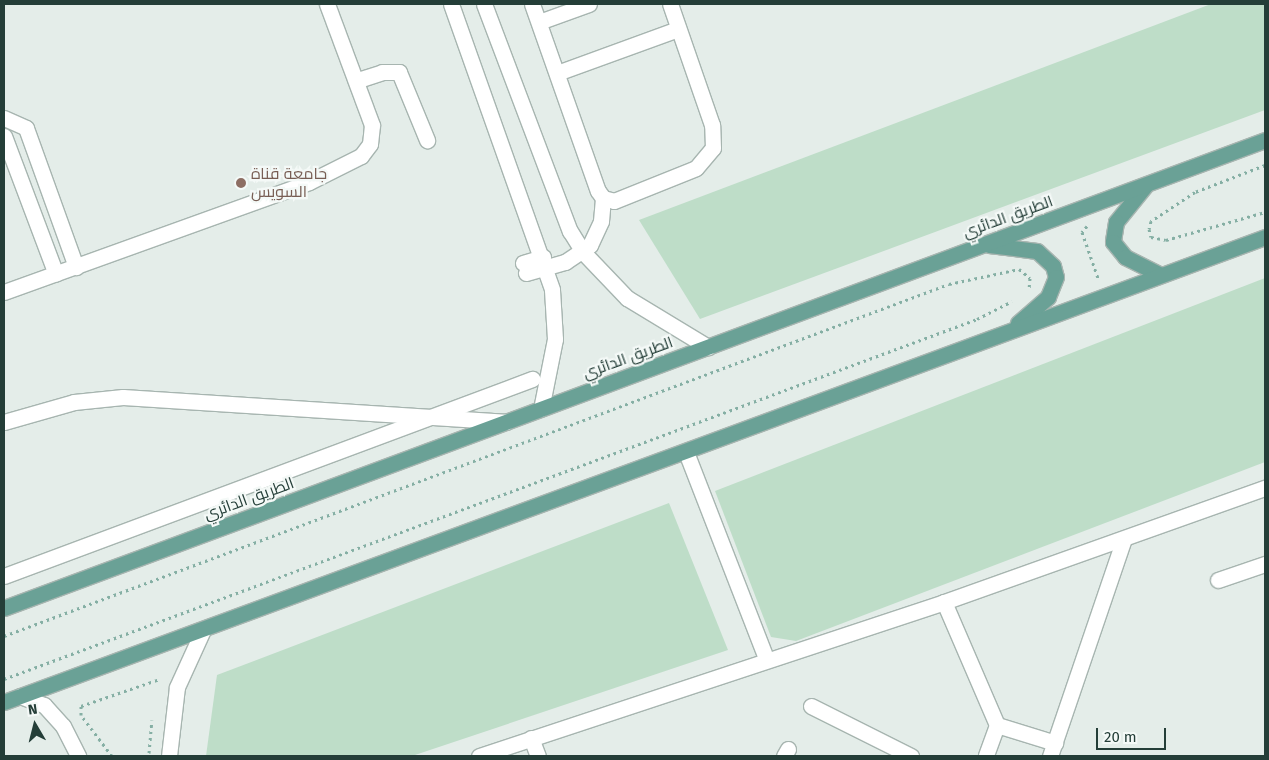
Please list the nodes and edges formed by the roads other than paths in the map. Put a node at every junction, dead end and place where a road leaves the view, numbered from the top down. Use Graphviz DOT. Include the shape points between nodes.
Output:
graph roads {
  1 [pos="327,4"];
  2 [pos="451,4"];
  3 [pos="484,4"];
  4 [pos="532,4"];
  5 [pos="589,4"];
  6 [pos="670,4"];
  7 [pos="539,22"];
  8 [pos="678,30"];
  9 [pos="557,73"];
  10 [pos="358,80"];
  11 [pos="4,118"];
  12 [pos="4,136"];
  13 [pos="427,140"];
  14 [pos="1265,140"];
  15 [pos="1146,184"];
  16 [pos="603,198"];
  17 [pos="1265,237"];
  18 [pos="983,245"];
  19 [pos="583,252"];
  20 [pos="544,262"];
  21 [pos="76,267"];
  22 [pos="524,268"];
  23 [pos="56,274"];
  24 [pos="1161,275"];
  25 [pos="4,292"];
  26 [pos="1009,331"];
  27 [pos="708,347"];
  28 [pos="532,379"];
  29 [pos="541,409"];
  30 [pos="429,417"];
  31 [pos="4,422"];
  32 [pos="508,422"];
  33 [pos="686,452"];
  34 [pos="1265,488"];
  35 [pos="1124,539"];
  36 [pos="1265,564"];
  37 [pos="4,576"];
  38 [pos="1218,580"];
  39 [pos="944,602"];
  40 [pos="4,608"];
  41 [pos="203,630"];
  42 [pos="766,658"];
  43 [pos="20,696"];
  44 [pos="4,702"];
  45 [pos="811,706"];
  46 [pos="997,725"];
  47 [pos="531,738"];
  48 [pos="1053,750"];
  49 [pos="78,756"];
  50 [pos="169,756"];
  51 [pos="479,756"];
  52 [pos="538,756"];
  53 [pos="911,756"];
  54 [pos="986,756"];
  1 -- 10 [label="street"];
  2 -- 20 [label="street"];
  3 -- 19 [label="street" via="570,231"];
  4 -- 7 [label="street"];
  5 -- 7 [label="street"];
  6 -- 8 [label="street"];
  7 -- 9 [label="street"];
  8 -- 9 [label="street"];
  8 -- 16 [label="street" via="712,125 713,148 696,168 614,201"];
  9 -- 16 [label="street"];
  10 -- 13 [label="street" via="382,72 399,72"];
  10 -- 21 [label="street" via="372,125 370,144 346,166"];
  11 -- 21 [label="street" via="26,128"];
  12 -- 23 [label="street"];
  14 -- 15 [label="main road, الطريق الدائري"];
  15 -- 18 [label="main road, الطريق الدائري"];
  15 -- 24 [label="main road" via="1116,222 1113,242 1125,256"];
  16 -- 19 [label="street" via="597,234"];
  17 -- 24 [label="main road"];
  18 -- 26 [label="main road" via="1037,251 1053,266 1056,277 1048,297"];
  18 -- 27 [label="main road, الطريق الدائري"];
  19 -- 20 [label="street"];
  19 -- 27 [label="street" via="627,298"];
  20 -- 22 [label="street"];
  20 -- 29 [label="street" via="555,339"];
  21 -- 23 [label="street"];
  23 -- 25 [label="street"];
  24 -- 26 [label="main road"];
  26 -- 33 [label="main road"];
  27 -- 29 [label="main road, الطريق الدائري"];
  28 -- 30 [label="street"];
  29 -- 32 [label="main road, الطريق الدائري"];
  30 -- 31 [label="street" via="123,397 74,402"];
  30 -- 32 [label="street"];
  30 -- 37 [label="street"];
  32 -- 40 [label="main road, الطريق الدائري"];
  33 -- 41 [label="main road"];
  33 -- 42 [label="street"];
  34 -- 35 [label="street"];
  35 -- 39 [label="street"];
  35 -- 48 [label="street"];
  36 -- 38 [label="street"];
  39 -- 42 [label="street"];
  39 -- 46 [label="street"];
  41 -- 43 [label="main road"];
  41 -- 50 [label="street" via="177,687"];
  42 -- 47 [label="street"];
  43 -- 44 [label="main road"];
  43 -- 49 [label="street" via="44,705 63,726"];
  45 -- 53 [label="street"];
  46 -- 48 [label="street"];
  46 -- 54 [label="street"];
  47 -- 51 [label="street"];
  47 -- 52 [label="street"];
}
